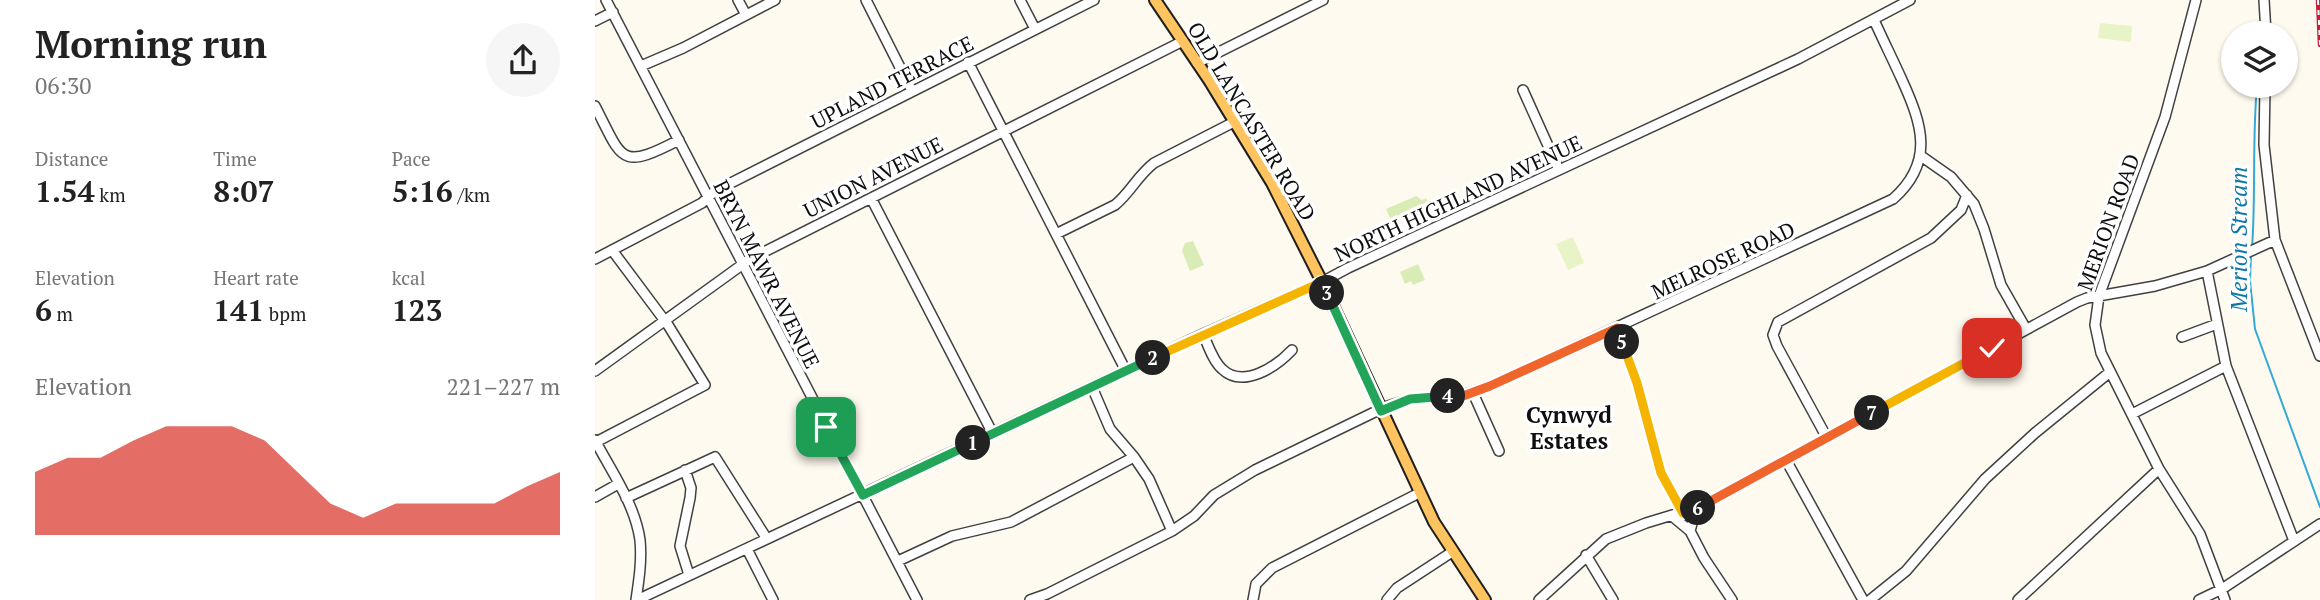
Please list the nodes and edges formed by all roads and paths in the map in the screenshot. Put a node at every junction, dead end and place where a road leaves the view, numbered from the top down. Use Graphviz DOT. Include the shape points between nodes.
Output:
graph roads {
  1 [pos="607,0"];
  2 [pos="739,0"];
  3 [pos="775,0"];
  4 [pos="866,0"];
  5 [pos="1020,0"];
  6 [pos="1094,0"];
  7 [pos="1155,0"];
  8 [pos="1323,0"];
  9 [pos="1910,0"];
  10 [pos="2196,0"];
  11 [pos="2264,0"];
  12 [pos="613,12"];
  13 [pos="746,15"];
  14 [pos="1874,20"];
  15 [pos="595,21"];
  16 [pos="2265,21"];
  17 [pos="1035,29"];
  18 [pos="1183,41"];
  19 [pos="968,62"];
  20 [pos="1197,63"];
  21 [pos="641,66"];
  22 [pos="1524,90"];
  23 [pos="912,91"];
  24 [pos="2265,98"];
  25 [pos="595,106"];
  26 [pos="1234,122"];
  27 [pos="1003,132"];
  28 [pos="678,140"];
  29 [pos="1921,156"];
  30 [pos="1559,170"];
  31 [pos="1967,195"];
  32 [pos="708,198"];
  33 [pos="871,198"];
  34 [pos="1961,210"];
  35 [pos="1976,210"];
  36 [pos="1056,234"];
  37 [pos="2275,240"];
  38 [pos="612,250"];
  39 [pos="595,259"];
  40 [pos="742,264"];
  41 [pos="2207,271"];
  42 [pos="1322,282"];
  43 [pos="2099,296"];
  44 [pos="2077,302"];
  45 [pos="2095,314"];
  46 [pos="664,320"];
  47 [pos="2217,324"];
  48 [pos="1617,328"];
  49 [pos="2026,329"];
  50 [pos="1203,334"];
  51 [pos="2182,337"];
  52 [pos="1292,350"];
  53 [pos="2320,356"];
  54 [pos="2226,366"];
  55 [pos="595,371"];
  56 [pos="1126,371"];
  57 [pos="2110,372"];
  58 [pos="1092,387"];
  59 [pos="1473,393"];
  60 [pos="1381,411"];
  61 [pos="2131,414"];
  62 [pos="993,434"];
  63 [pos="1827,438"];
  64 [pos="596,441"];
  65 [pos="1499,451"];
  66 [pos="1134,457"];
  67 [pos="1786,460"];
  68 [pos="2159,469"];
  69 [pos="685,470"];
  70 [pos="618,484"];
  71 [pos="1419,493"];
  72 [pos="863,495"];
  73 [pos="595,496"];
  74 [pos="625,498"];
  75 [pos="1696,509"];
  76 [pos="1683,513"];
  77 [pos="1672,516"];
  78 [pos="2320,524"];
  79 [pos="1171,531"];
  80 [pos="1690,531"];
  81 [pos="767,539"];
  82 [pos="2294,541"];
  83 [pos="747,549"];
  84 [pos="1452,552"];
  85 [pos="1586,555"];
  86 [pos="898,561"];
  87 [pos="689,575"];
  88 [pos="2222,589"];
  89 [pos="636,600"];
  90 [pos="773,600"];
  91 [pos="918,600"];
  92 [pos="1030,600"];
  93 [pos="1253,600"];
  94 [pos="1387,600"];
  95 [pos="1485,600"];
  96 [pos="1539,600"];
  97 [pos="1613,600"];
  98 [pos="1732,600"];
  99 [pos="1863,600"];
  100 [pos="1870,600"];
  101 [pos="2018,600"];
  102 [pos="2199,600"];
  103 [pos="2225,600"];
  1 -- 12 [label="street, BRYN MAWR AVENUE"];
  2 -- 13 [label="street"];
  3 -- 13 [label="street"];
  4 -- 23 [label="street"];
  5 -- 17 [label="street"];
  6 -- 17 [label="street, UPLAND TERRACE"];
  7 -- 18 [label="main road, OLD LANCASTER ROAD"];
  8 -- 20 [label="street"];
  9 -- 14 [label="street, NORTH HIGHLAND AVENUE"];
  10 -- 43 [label="street, MERION ROAD" via="2165,117"];
  11 -- 16 [label="street"];
  12 -- 15 [label="street"];
  12 -- 21 [label="street, BRYN MAWR AVENUE"];
  13 -- 21 [label="street"];
  14 -- 29 [label="street" via="1918,118"];
  14 -- 30 [label="street, NORTH HIGHLAND AVENUE"];
  17 -- 19 [label="street, UPLAND TERRACE"];
  18 -- 20 [label="main road, OLD LANCASTER ROAD"];
  18 -- 27 [label="street, UNION AVENUE"];
  19 -- 23 [label="street, UPLAND TERRACE"];
  19 -- 27 [label="street"];
  20 -- 26 [label="main road, OLD LANCASTER ROAD"];
  21 -- 28 [label="street, BRYN MAWR AVENUE"];
  22 -- 30 [label="street"];
  23 -- 32 [label="street, UPLAND TERRACE"];
  24 -- 37 [label="street" via="2264,145"];
  25 -- 28 [label="street" via="627,157 642,158"];
  26 -- 36 [label="street" via="1154,163 1115,205"];
  26 -- 42 [label="main road, OLD LANCASTER ROAD" via="1272,183"];
  27 -- 33 [label="street, UNION AVENUE"];
  27 -- 36 [label="street"];
  28 -- 32 [label="street, BRYN MAWR AVENUE"];
  29 -- 31 [label="street"];
  29 -- 48 [label="street, MELROSE ROAD" via="1909,181 1886,203"];
  30 -- 42 [label="street, NORTH HIGHLAND AVENUE"];
  31 -- 34 [label="street"];
  31 -- 35 [label="street"];
  32 -- 38 [label="street, UPLAND TERRACE"];
  32 -- 40 [label="street, BRYN MAWR AVENUE"];
  33 -- 40 [label="street, UNION AVENUE"];
  33 -- 62 [label="street"];
  34 -- 35 [label="street"];
  34 -- 63 [label="street" via="1931,238 1778,322 1773,335 1777,346"];
  35 -- 49 [label="street" via="2001,285"];
  36 -- 56 [label="street"];
  37 -- 41 [label="street"];
  37 -- 53 [label="street"];
  38 -- 39 [label="street, UPLAND TERRACE"];
  38 -- 46 [label="street"];
  40 -- 46 [label="street, UNION AVENUE"];
  40 -- 72 [label="street, BRYN MAWR AVENUE"];
  41 -- 43 [label="street"];
  41 -- 47 [label="street"];
  42 -- 50 [label="street, NORTH HIGHLAND AVENUE"];
  42 -- 60 [label="main road, OLD LANCASTER ROAD"];
  43 -- 44 [label="street"];
  43 -- 45 [label="street, MERION ROAD"];
  44 -- 45 [label="street" via="2091,305"];
  44 -- 49 [label="street"];
  45 -- 57 [label="street, MERION ROAD" via="2097,341"];
  46 -- 55 [label="street, UNION AVENUE"];
  46 -- 64 [label="street" via="705,385"];
  47 -- 51 [label="street"];
  47 -- 54 [label="street"];
  48 -- 59 [label="street, MELROSE ROAD"];
  48 -- 76 [label="street" via="1661,473"];
  49 -- 63 [label="street"];
  50 -- 52 [label="street" via="1219,366 1237,377 1255,375"];
  50 -- 56 [label="street, NORTH HIGHLAND AVENUE"];
  54 -- 61 [label="street"];
  54 -- 82 [label="street"];
  56 -- 58 [label="street, NORTH HIGHLAND AVENUE"];
  57 -- 61 [label="street, MERION ROAD"];
  57 -- 100 [label="street" via="1986,479 1906,571"];
  58 -- 62 [label="street, NORTH HIGHLAND AVENUE"];
  58 -- 66 [label="street" via="1110,429"];
  59 -- 60 [label="street, MELROSE ROAD" via="1410,399"];
  59 -- 65 [label="street"];
  60 -- 71 [label="main road, OLD LANCASTER ROAD"];
  60 -- 79 [label="street, MELROSE ROAD" via="1231,483"];
  61 -- 68 [label="street, MERION ROAD"];
  62 -- 72 [label="street, NORTH HIGHLAND AVENUE"];
  63 -- 67 [label="street"];
  64 -- 70 [label="street"];
  66 -- 79 [label="street" via="1156,492"];
  66 -- 86 [label="street" via="1010,522 952,536"];
  67 -- 75 [label="street"];
  67 -- 99 [label="street"];
  68 -- 88 [label="street, MERION ROAD" via="2200,534"];
  68 -- 101 [label="street"];
  69 -- 74 [label="street"];
  69 -- 81 [label="street" via="717,458"];
  69 -- 87 [label="street" via="691,488 680,546"];
  70 -- 73 [label="street"];
  70 -- 74 [label="street"];
  71 -- 84 [label="main road, OLD LANCASTER ROAD"];
  71 -- 93 [label="street" via="1272,568 1256,584"];
  72 -- 81 [label="street, NORTH HIGHLAND AVENUE"];
  72 -- 86 [label="street, BRYN MAWR AVENUE"];
  74 -- 89 [label="street" via="640,547"];
  75 -- 76 [label="street"];
  75 -- 80 [label="street"];
  76 -- 77 [label="street"];
  77 -- 80 [label="street"];
  77 -- 85 [label="street" via="1623,531"];
  78 -- 82 [label="street"];
  79 -- 92 [label="street, MELROSE ROAD"];
  80 -- 98 [label="street"];
  81 -- 83 [label="street, NORTH HIGHLAND AVENUE"];
  82 -- 88 [label="street"];
  83 -- 87 [label="street, NORTH HIGHLAND AVENUE"];
  83 -- 90 [label="street"];
  84 -- 94 [label="street" via="1397,588"];
  84 -- 95 [label="main road, OLD LANCASTER ROAD"];
  85 -- 96 [label="street"];
  85 -- 97 [label="street"];
  86 -- 91 [label="street, BRYN MAWR AVENUE"];
  87 -- 89 [label="street, NORTH HIGHLAND AVENUE"];
  88 -- 102 [label="street"];
  88 -- 103 [label="street, MERION ROAD"];
}
